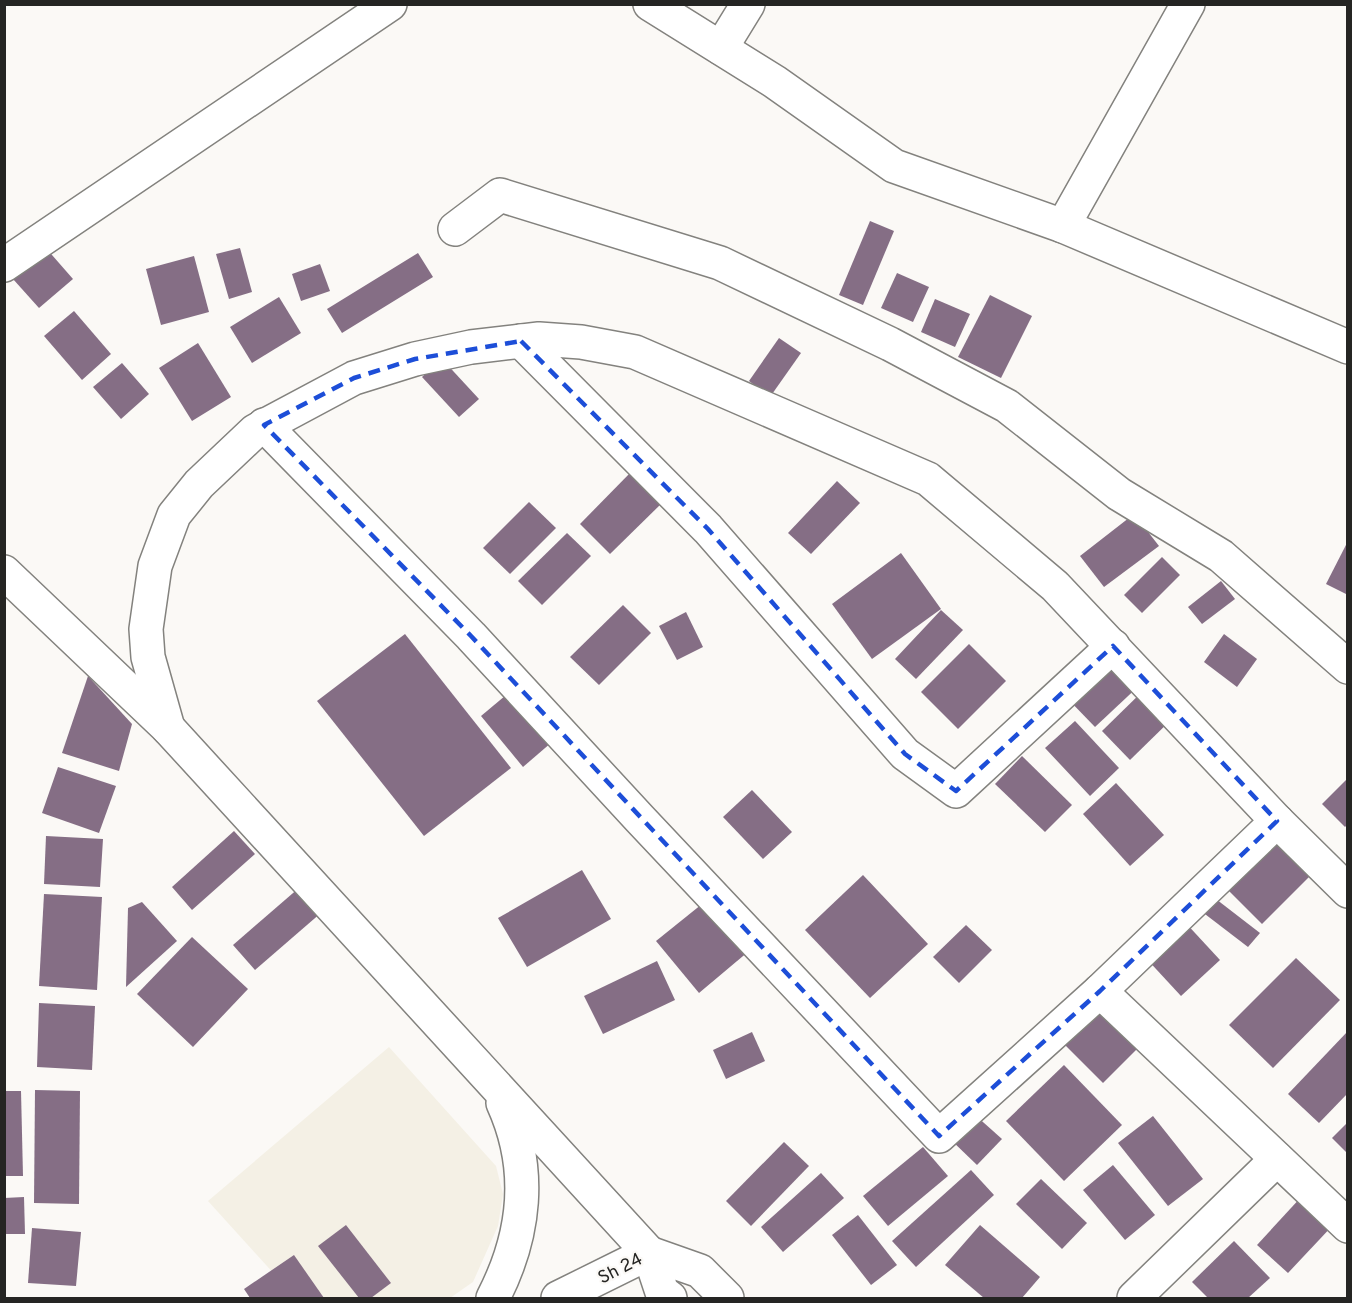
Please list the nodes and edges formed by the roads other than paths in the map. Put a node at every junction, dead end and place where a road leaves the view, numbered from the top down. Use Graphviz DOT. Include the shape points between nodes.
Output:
graph roads {
  1 [pos="390,4"];
  2 [pos="650,4"];
  3 [pos="748,4"];
  4 [pos="1188,4"];
  5 [pos="721,48"];
  6 [pos="1063,226"];
  7 [pos="455,229"];
  8 [pos="4,265"];
  9 [pos="521,341"];
  10 [pos="1347,347"];
  11 [pos="264,425"];
  12 [pos="4,572"];
  13 [pos="1113,645"];
  14 [pos="1347,667"];
  15 [pos="168,728"];
  16 [pos="1277,821"];
  17 [pos="1347,891"];
  18 [pos="1100,991"];
  19 [pos="496,1088"];
  20 [pos="1277,1159"];
  21 [pos="1347,1226"];
  22 [pos="649,1253"];
  23 [pos="700,1271"];
  24 [pos="660,1296"];
  25 [pos="493,1299"];
  26 [pos="558,1299"];
  27 [pos="727,1299"];
  28 [pos="1134,1299"];
  1 -- 8 [label="street"];
  2 -- 5 [label="street"];
  3 -- 5 [label="street"];
  4 -- 6 [label="street"];
  5 -- 6 [label="street" via="894,165"];
  6 -- 10 [label="street"];
  7 -- 14 [label="street" via="500,195 720,263 891,344 1007,406 1119,494 1221,556"];
  9 -- 11 [label="street" via="415,359 354,378"];
  9 -- 13 [label="street" via="581,342 635,352 928,479 1055,586"];
  9 -- 13 [label="street" via="708,529 905,754 956,791"];
  11 -- 15 [label="street" via="199,484 174,515 155,566 146,629 148,657"];
  11 -- 18 [label="street" via="471,636 939,1136"];
  12 -- 15 [label="street"];
  13 -- 16 [label="street"];
  15 -- 19 [label="street"];
  16 -- 17 [label="street"];
  16 -- 18 [label="street"];
  18 -- 20 [label="street"];
  19 -- 22 [label="street"];
  19 -- 25 [label="street" via="515,1137 522,1210 507,1272"];
  20 -- 21 [label="street"];
  20 -- 28 [label="street"];
  22 -- 23 [label="street"];
  22 -- 24 [label="street"];
  22 -- 26 [label="street, Sh 24"];
  23 -- 24 [label="street"];
  23 -- 27 [label="street"];
}
